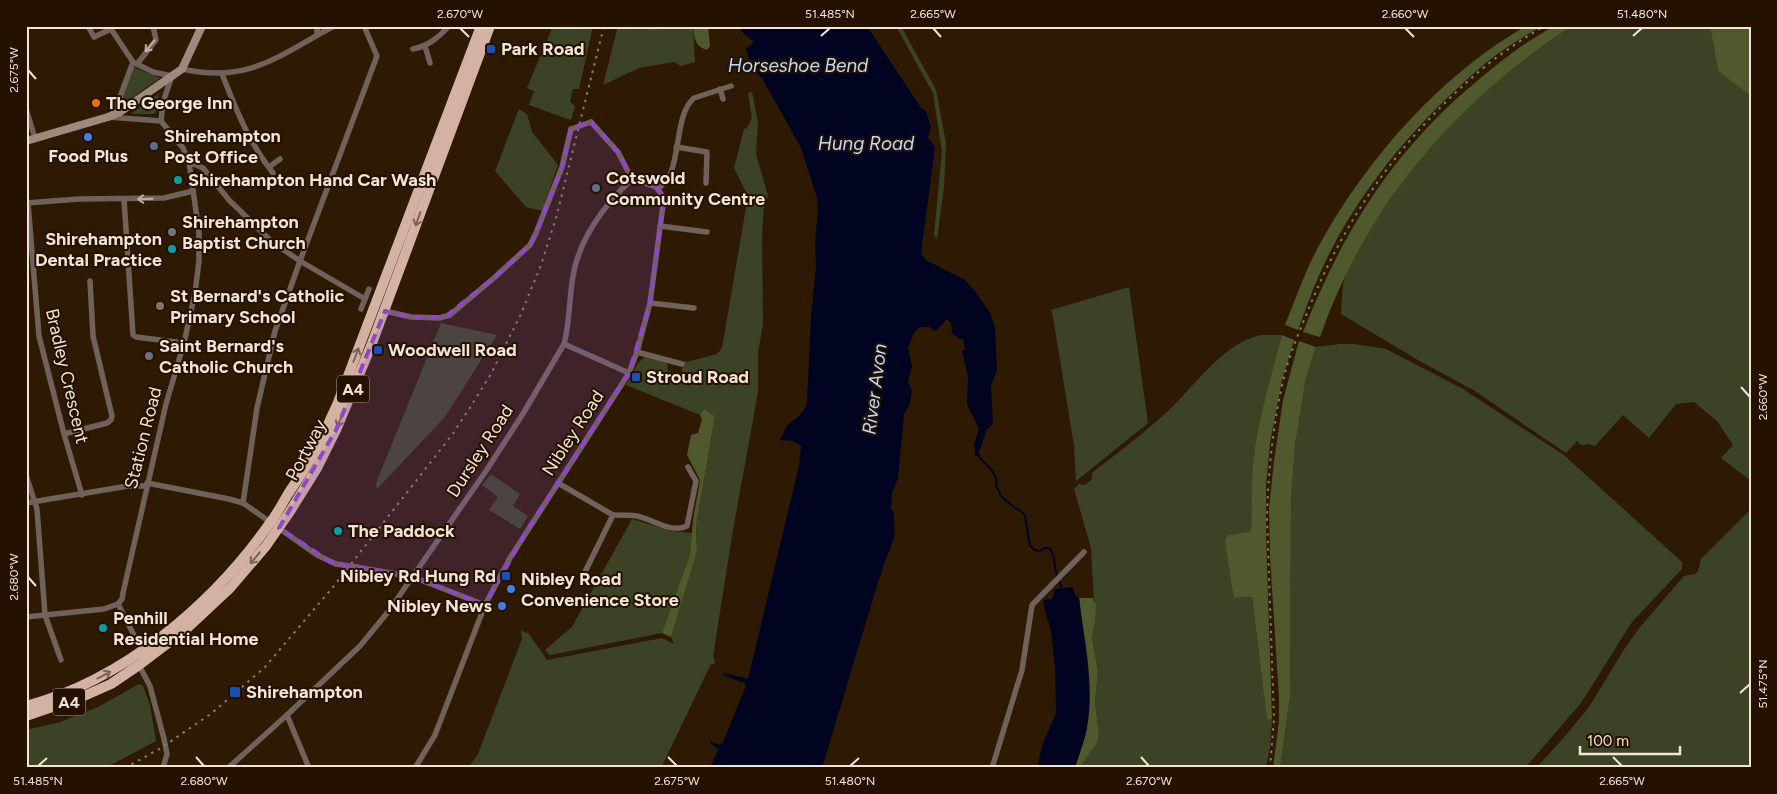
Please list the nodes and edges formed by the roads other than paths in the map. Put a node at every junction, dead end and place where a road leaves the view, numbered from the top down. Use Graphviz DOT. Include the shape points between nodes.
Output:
graph roads {
  1 [pos="88,26"];
  2 [pos="153,26"];
  3 [pos="202,26"];
  4 [pos="319,26"];
  5 [pos="334,26"];
  6 [pos="364,26"];
  7 [pos="449,26"];
  8 [pos="481,26"];
  9 [pos="490,26"];
  10 [pos="110,27"];
  11 [pos="317,35"];
  12 [pos="425,46"];
  13 [pos="413,49"];
  14 [pos="135,63"];
  15 [pos="430,63"];
  16 [pos="182,69"];
  17 [pos="222,74"];
  18 [pos="172,76"];
  19 [pos="731,86"];
  20 [pos="720,89"];
  21 [pos="723,99"];
  22 [pos="26,108"];
  23 [pos="120,112"];
  24 [pos="108,118"];
  25 [pos="161,121"];
  26 [pos="35,138"];
  27 [pos="26,141"];
  28 [pos="676,148"];
  29 [pos="280,159"];
  30 [pos="189,162"];
  31 [pos="268,167"];
  32 [pos="273,173"];
  33 [pos="632,179"];
  34 [pos="706,183"];
  35 [pos="658,188"];
  36 [pos="193,191"];
  37 [pos="124,199"];
  38 [pos="27,203"];
  39 [pos="660,226"];
  40 [pos="707,232"];
  41 [pos="300,261"];
  42 [pos="90,281"];
  43 [pos="369,289"];
  44 [pos="365,299"];
  45 [pos="650,303"];
  46 [pos="694,308"];
  47 [pos="361,309"];
  48 [pos="385,311"];
  49 [pos="184,343"];
  50 [pos="564,344"];
  51 [pos="637,352"];
  52 [pos="682,364"];
  53 [pos="629,373"];
  54 [pos="64,434"];
  55 [pos="688,467"];
  56 [pos="26,475"];
  57 [pos="558,483"];
  58 [pos="147,484"];
  59 [pos="82,495"];
  60 [pos="35,502"];
  61 [pos="26,503"];
  62 [pos="242,503"];
  63 [pos="613,515"];
  64 [pos="275,526"];
  65 [pos="1084,552"];
  66 [pos="413,577"];
  67 [pos="582,578"];
  68 [pos="118,604"];
  69 [pos="485,605"];
  70 [pos="45,615"];
  71 [pos="26,616"];
  72 [pos="137,641"];
  73 [pos="61,660"];
  74 [pos="139,666"];
  75 [pos="26,706"];
  76 [pos="287,715"];
  77 [pos="26,716"];
  78 [pos="163,768"];
  79 [pos="228,768"];
  80 [pos="309,768"];
  81 [pos="415,768"];
  82 [pos="992,768"];
  1 -- 10 [label="street" via="94,37"];
  2 -- 14 [label="street, one-way" via="156,40"];
  3 -- 16 [label="main road"];
  4 -- 11 [label="street"];
  5 -- 11 [label="street"];
  6 -- 41 [label="street" via="377,52 375,62"];
  7 -- 12 [label="street"];
  64 -- 8 [label="highway, Portway / A4, one-way" via="337,405"];
  9 -- 48 [label="highway, Portway / A4, one-way"];
  10 -- 14 [label="street"];
  11 -- 17 [label="street" via="252,69"];
  12 -- 13 [label="street"];
  12 -- 15 [label="street"];
  14 -- 18 [label="street" via="153,72"];
  14 -- 23 [label="street" via="116,105"];
  16 -- 17 [label="street"];
  16 -- 18 [label="main road"];
  17 -- 31 [label="street" via="242,124"];
  18 -- 23 [label="main road"];
  18 -- 25 [label="street" via="163,102"];
  19 -- 20 [label="street"];
  20 -- 21 [label="street"];
  20 -- 28 [label="street" via="690,101"];
  22 -- 26 [label="street"];
  23 -- 24 [label="main road"];
  24 -- 25 [label="street"];
  24 -- 26 [label="main road"];
  25 -- 30 [label="street, Station Road" via="183,148"];
  26 -- 27 [label="main road"];
  28 -- 34 [label="street" via="707,152"];
  28 -- 35 [label="street" via="670,176"];
  29 -- 31 [label="street"];
  30 -- 36 [label="street, Station Road"];
  30 -- 41 [label="street" via="203,168 270,241"];
  31 -- 32 [label="street"];
  33 -- 35 [label="street"];
  33 -- 48 [label="street, bridge" via="618,152 591,122 571,129 562,167 530,244 450,315 411,317"];
  33 -- 50 [label="street, Dursley Road" via="604,210 580,253 573,274"];
  35 -- 39 [label="street, Nibley Road" via="664,198"];
  36 -- 37 [label="street, one-way" via="164,198"];
  36 -- 49 [label="street, Station Road" via="200,245 195,293"];
  37 -- 38 [label="street"];
  37 -- 49 [label="street" via="133,335"];
  38 -- 54 [label="street, Bradley Crescent" via="39,336"];
  39 -- 40 [label="street"];
  39 -- 45 [label="street, Nibley Road"];
  41 -- 44 [label="street"];
  41 -- 62 [label="street" via="275,331 257,408"];
  42 -- 54 [label="street" via="93,336 112,420"];
  43 -- 44 [label="street"];
  44 -- 47 [label="street"];
  45 -- 46 [label="street"];
  45 -- 51 [label="street, Nibley Road"];
  48 -- 64 [label="highway, Portway / A4, one-way" via="317,468"];
  49 -- 58 [label="street, Station Road"];
  50 -- 53 [label="street"];
  50 -- 66 [label="street, Dursley Road" via="495,456"];
  51 -- 52 [label="street"];
  51 -- 53 [label="street, Nibley Road"];
  53 -- 57 [label="street, Nibley Road"];
  54 -- 59 [label="street, Bradley Crescent"];
  55 -- 63 [label="street" via="696,481 687,526 681,529 638,516"];
  56 -- 60 [label="street"];
  57 -- 63 [label="street"];
  57 -- 69 [label="street, Nibley Road" via="510,558"];
  58 -- 59 [label="street"];
  58 -- 62 [label="street"];
  58 -- 68 [label="street, Station Road"];
  59 -- 60 [label="street"];
  60 -- 61 [label="street"];
  60 -- 70 [label="street"];
  62 -- 64 [label="street"];
  63 -- 67 [label="street"];
  64 -- 66 [label="street, bridge" via="336,564"];
  64 -- 74 [label="highway, Portway / A4, one-way" via="225,594"];
  75 -- 64 [label="highway, Portway / A4, one-way" via="43,702 122,665 177,624"];
  65 -- 82 [label="street" via="1032,605 1022,670"];
  66 -- 69 [label="street"];
  66 -- 76 [label="street, Dursley Road" via="360,646"];
  68 -- 70 [label="street" via="104,609"];
  68 -- 72 [label="street"];
  69 -- 81 [label="street, Nibley Road" via="435,735"];
  70 -- 71 [label="street"];
  70 -- 73 [label="street"];
  74 -- 77 [label="highway, Portway / A4" via="84,696"];
  74 -- 78 [label="street" via="150,686 164,739 166,754"];
  76 -- 79 [label="street, Dursley Road"];
  76 -- 80 [label="street"];
}
